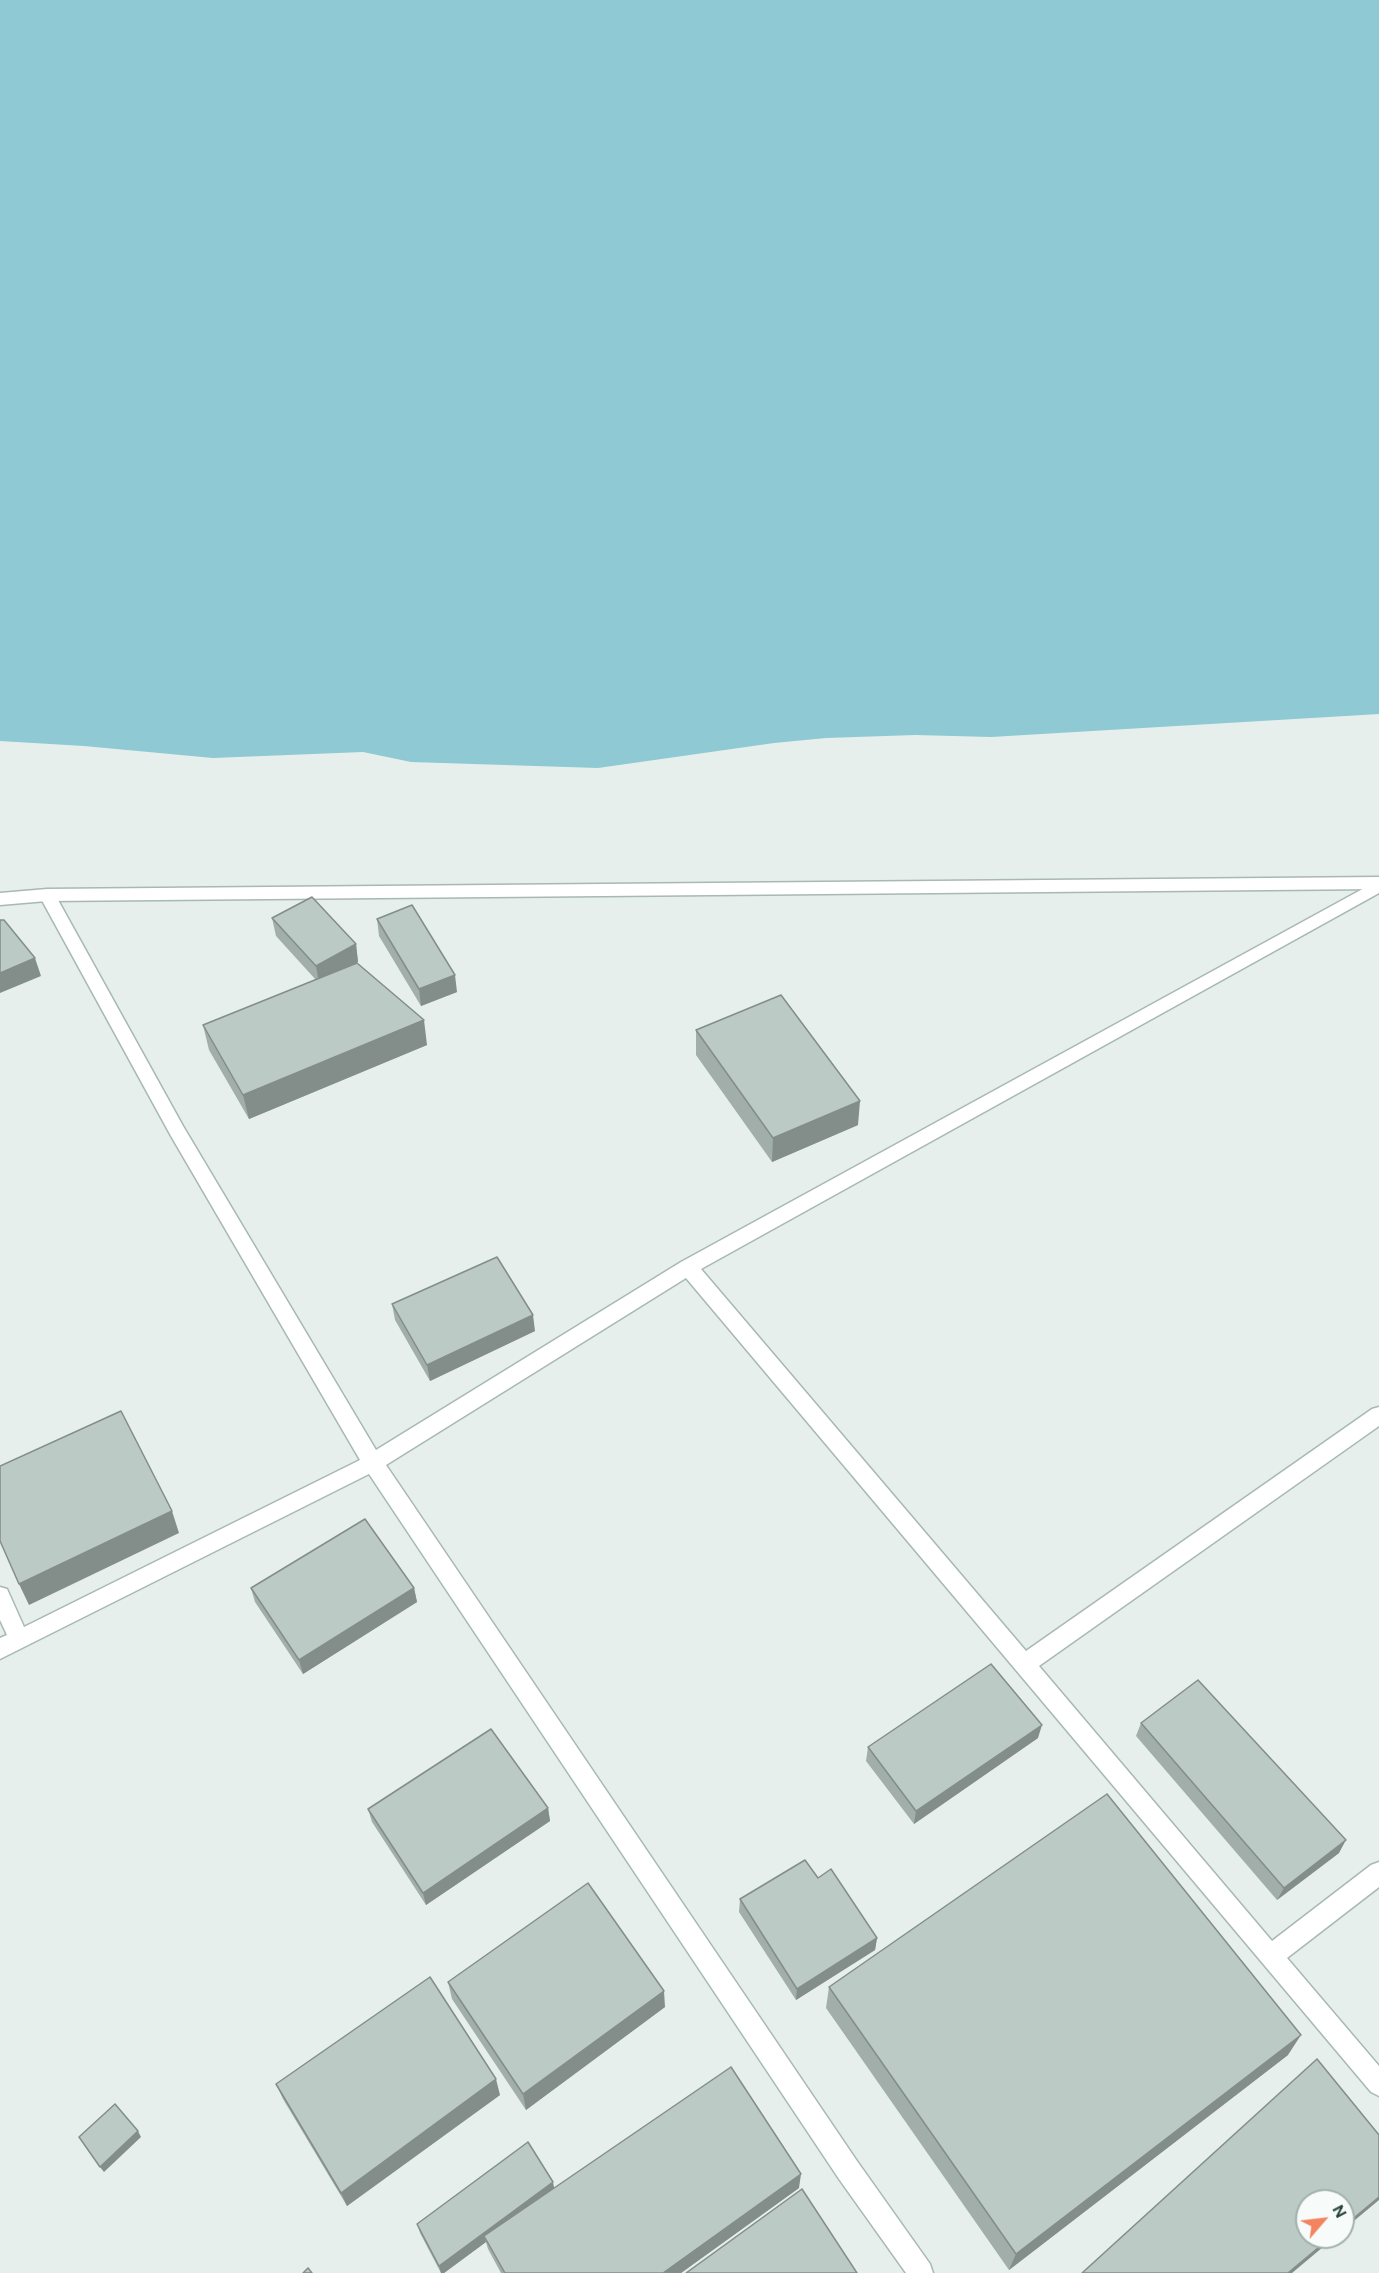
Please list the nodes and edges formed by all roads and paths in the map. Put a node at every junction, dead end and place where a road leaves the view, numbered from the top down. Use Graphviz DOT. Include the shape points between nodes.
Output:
graph roads {
  1 [pos="1379,884"];
  2 [pos="47,896"];
  3 [pos="0,899"];
  4 [pos="688,1267"];
  5 [pos="1379,1415"];
  6 [pos="373,1463"];
  7 [pos="0,1596"];
  8 [pos="19,1640"];
  9 [pos="0,1649"];
  10 [pos="1024,1664"];
  11 [pos="1379,1873"];
  12 [pos="1271,1956"];
  13 [pos="1379,2084"];
  14 [pos="921,2273"];
  1 -- 2 [label="street"];
  1 -- 4 [label="street"];
  2 -- 3 [label="street"];
  2 -- 6 [label="street" via="177,1131"];
  4 -- 6 [label="street"];
  4 -- 10 [label="street"];
  5 -- 10 [label="street"];
  6 -- 8 [label="street"];
  6 -- 14 [label="street"];
  7 -- 8 [label="street"];
  8 -- 9 [label="street"];
  10 -- 12 [label="street"];
  11 -- 12 [label="street"];
  12 -- 13 [label="street"];
}
